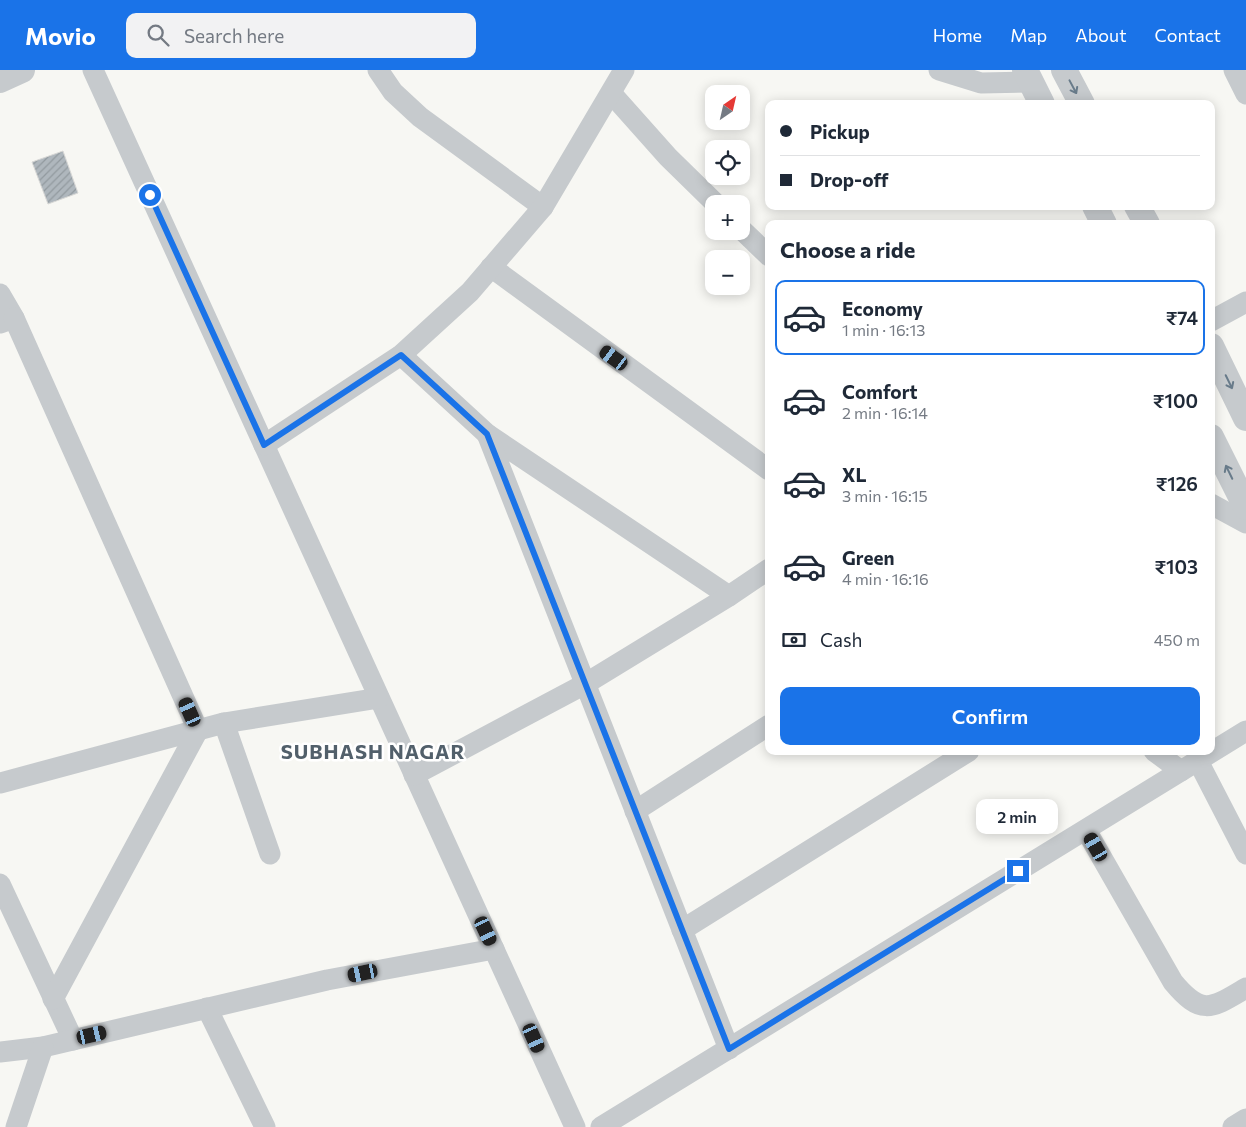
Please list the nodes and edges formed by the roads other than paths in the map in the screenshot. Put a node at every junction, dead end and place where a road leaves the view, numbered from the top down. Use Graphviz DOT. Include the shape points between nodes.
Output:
graph roads {
  1 [pos="22,70"];
  2 [pos="93,70"];
  3 [pos="378,70"];
  4 [pos="624,70"];
  5 [pos="939,70"];
  6 [pos="1064,70"];
  7 [pos="1234,70"];
  8 [pos="0,80"];
  9 [pos="1033,85"];
  10 [pos="611,93"];
  11 [pos="1246,94"];
  12 [pos="1080,100"];
  13 [pos="707,195"];
  14 [pos="543,207"];
  15 [pos="750,238"];
  16 [pos="765,252"];
  17 [pos="491,267"];
  18 [pos="0,294"];
  19 [pos="1246,302"];
  20 [pos="1215,319"];
  21 [pos="7,320"];
  22 [pos="1215,354"];
  23 [pos="401,355"];
  24 [pos="1246,418"];
  25 [pos="487,434"];
  26 [pos="264,445"];
  27 [pos="1215,445"];
  28 [pos="765,467"];
  29 [pos="1215,506"];
  30 [pos="1246,507"];
  31 [pos="1246,523"];
  32 [pos="765,572"];
  33 [pos="728,596"];
  34 [pos="585,684"];
  35 [pos="379,698"];
  36 [pos="224,723"];
  37 [pos="765,728"];
  38 [pos="198,730"];
  39 [pos="1246,731"];
  40 [pos="1215,750"];
  41 [pos="963,755"];
  42 [pos="1163,755"];
  43 [pos="1207,755"];
  44 [pos="1189,766"];
  45 [pos="414,775"];
  46 [pos="0,782"];
  47 [pos="635,811"];
  48 [pos="1086,830"];
  49 [pos="270,854"];
  50 [pos="1246,854"];
  51 [pos="0,884"];
  52 [pos="682,930"];
  53 [pos="494,949"];
  54 [pos="1246,988"];
  55 [pos="53,999"];
  56 [pos="207,1008"];
  57 [pos="73,1040"];
  58 [pos="43,1047"];
  59 [pos="729,1049"];
  60 [pos="0,1052"];
  61 [pos="1246,1119"];
  62 [pos="16,1127"];
  63 [pos="265,1127"];
  64 [pos="575,1127"];
  65 [pos="602,1127"];
  66 [pos="1233,1127"];
  1 -- 8 [label="street"];
  2 -- 26 [label="street"];
  3 -- 14 [label="street" via="393,92 420,117"];
  4 -- 10 [label="street"];
  5 -- 9 [label="street" via="980,83"];
  6 -- 12 [label="street, one-way"];
  7 -- 11 [label="street"];
  10 -- 13 [label="street"];
  10 -- 14 [label="street"];
  14 -- 17 [label="street"];
  15 -- 16 [label="street"];
  17 -- 23 [label="street" via="470,292"];
  17 -- 28 [label="street"];
  18 -- 21 [label="street"];
  19 -- 20 [label="street"];
  21 -- 38 [label="street"];
  22 -- 24 [label="street, one-way"];
  23 -- 25 [label="street"];
  23 -- 26 [label="street"];
  25 -- 33 [label="street"];
  25 -- 34 [label="street"];
  26 -- 35 [label="street"];
  30 -- 27 [label="street, one-way"];
  29 -- 31 [label="street"];
  32 -- 33 [label="street"];
  33 -- 34 [label="street"];
  34 -- 45 [label="street"];
  34 -- 47 [label="street"];
  35 -- 36 [label="street"];
  35 -- 45 [label="street"];
  36 -- 38 [label="street"];
  36 -- 49 [label="street"];
  37 -- 47 [label="street"];
  38 -- 46 [label="street"];
  38 -- 55 [label="street"];
  39 -- 40 [label="street"];
  41 -- 52 [label="street"];
  42 -- 44 [label="street"];
  43 -- 44 [label="street"];
  44 -- 48 [label="street"];
  44 -- 50 [label="street"];
  45 -- 53 [label="street"];
  47 -- 52 [label="street"];
  48 -- 54 [label="street" via="1173,982 1186,997 1204,1007 1220,1004"];
  48 -- 59 [label="street"];
  51 -- 55 [label="street"];
  52 -- 59 [label="street"];
  53 -- 56 [label="street" via="327,980"];
  53 -- 64 [label="street"];
  55 -- 57 [label="street"];
  56 -- 57 [label="street"];
  56 -- 63 [label="street"];
  57 -- 58 [label="street"];
  58 -- 60 [label="street"];
  58 -- 62 [label="street"];
  59 -- 65 [label="street"];
  61 -- 66 [label="street"];
}
